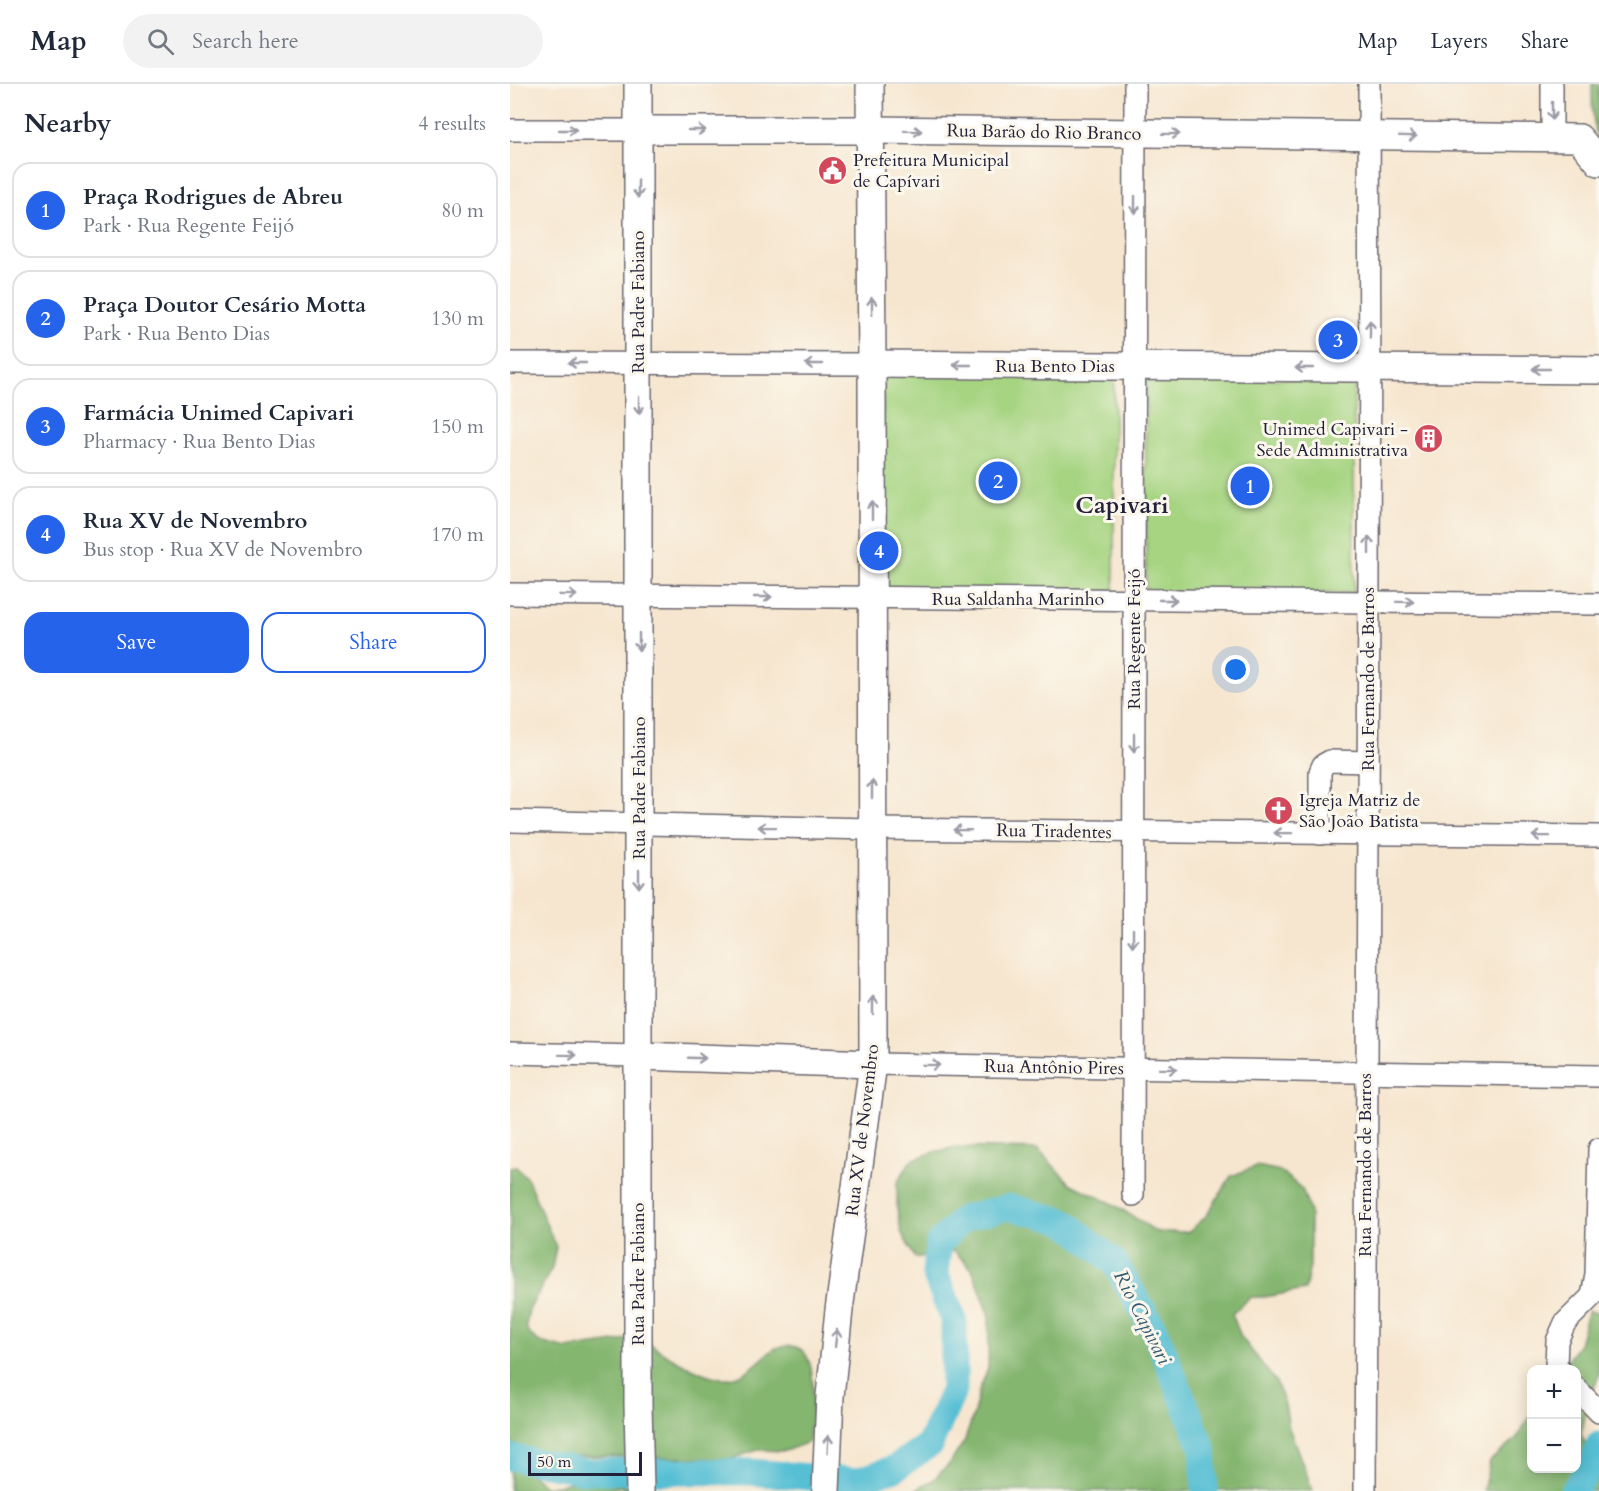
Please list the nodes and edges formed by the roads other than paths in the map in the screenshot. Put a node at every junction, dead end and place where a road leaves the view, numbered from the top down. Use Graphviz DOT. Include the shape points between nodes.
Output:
graph roads {
  1 [pos="638,84"];
  2 [pos="870,84"];
  3 [pos="1135,84"];
  4 [pos="1369,84"];
  5 [pos="1552,84"];
  6 [pos="510,130"];
  7 [pos="638,130"];
  8 [pos="870,130"];
  9 [pos="1135,133"];
  10 [pos="1369,136"];
  11 [pos="1566,138"];
  12 [pos="1599,162"];
  13 [pos="510,363"];
  14 [pos="639,364"];
  15 [pos="872,364"];
  16 [pos="1136,366"];
  17 [pos="1370,368"];
  18 [pos="1599,370"];
  19 [pos="510,594"];
  20 [pos="639,596"];
  21 [pos="872,598"];
  22 [pos="1134,600"];
  23 [pos="1369,602"];
  24 [pos="1599,604"];
  25 [pos="1368,762"];
  26 [pos="510,820"];
  27 [pos="639,824"];
  28 [pos="872,830"];
  29 [pos="1134,832"];
  30 [pos="1320,834"];
  31 [pos="1367,834"];
  32 [pos="1599,836"];
  33 [pos="510,1053"];
  34 [pos="639,1056"];
  35 [pos="873,1064"];
  36 [pos="1133,1068"];
  37 [pos="1366,1072"];
  38 [pos="1599,1076"];
  39 [pos="1599,1149"];
  40 [pos="1133,1195"];
  41 [pos="1558,1365"];
  42 [pos="1581,1393"];
  43 [pos="1599,1412"];
  44 [pos="640,1491"];
  45 [pos="826,1491"];
  46 [pos="1365,1491"];
  1 -- 7 [label="main road, Rua Padre Fabiano"];
  2 -- 8 [label="main road, Rua XV de Novembro"];
  3 -- 9 [label="street, Rua Regente Feijó"];
  4 -- 10 [label="street, Rua Fernando de Barros"];
  5 -- 11 [label="street, one-way"];
  6 -- 7 [label="street, Rua Barão do Rio Branco, one-way"];
  7 -- 8 [label="main road, Rua Barão do Rio Branco, one-way"];
  7 -- 14 [label="main road, Rua Padre Fabiano, one-way"];
  8 -- 9 [label="main road, Rua Barão do Rio Branco, one-way"];
  15 -- 8 [label="main road, Rua XV de Novembro, one-way"];
  9 -- 10 [label="main road, Rua Barão do Rio Branco, one-way"];
  9 -- 16 [label="street, Rua Regente Feijó, one-way"];
  10 -- 11 [label="main road, Rua Barão do Rio Branco, one-way"];
  17 -- 10 [label="street, Rua Fernando de Barros, one-way"];
  11 -- 12 [label="main road"];
  14 -- 13 [label="street, Rua Bento Dias, one-way"];
  15 -- 14 [label="street, Rua Bento Dias, one-way"];
  14 -- 20 [label="main road, Rua Padre Fabiano, one-way"];
  16 -- 15 [label="main road, Rua Bento Dias, one-way"];
  21 -- 15 [label="main road, Rua XV de Novembro, one-way"];
  17 -- 16 [label="main road, Rua Bento Dias, one-way"];
  16 -- 22 [label="street, Rua Regente Feijó"];
  18 -- 17 [label="main road, Rua Bento Dias, one-way"];
  23 -- 17 [label="street, Rua Fernando de Barros, one-way"];
  19 -- 20 [label="street, Rua Saldanha Marinho, one-way"];
  20 -- 21 [label="street, Rua Saldanha Marinho, one-way"];
  20 -- 27 [label="main road, Rua Padre Fabiano, one-way"];
  21 -- 22 [label="street, Rua Saldanha Marinho"];
  28 -- 21 [label="main road, Rua XV de Novembro, one-way"];
  22 -- 23 [label="street, Rua Saldanha Marinho, one-way"];
  22 -- 29 [label="street, Rua Regente Feijó, one-way"];
  23 -- 24 [label="street, Rua Saldanha Marinho, one-way"];
  23 -- 25 [label="street, Rua Fernando de Barros"];
  25 -- 30 [label="street" via="1330,761 1323,765"];
  25 -- 31 [label="street, Rua Fernando de Barros"];
  26 -- 27 [label="street, Rua Tiradentes"];
  28 -- 27 [label="street, Rua Tiradentes, one-way"];
  27 -- 34 [label="main road, Rua Padre Fabiano, one-way"];
  29 -- 28 [label="street, Rua Tiradentes, one-way"];
  35 -- 28 [label="main road, Rua XV de Novembro, one-way"];
  30 -- 29 [label="street, Rua Tiradentes, one-way"];
  29 -- 36 [label="street, Rua Regente Feijó, one-way"];
  30 -- 31 [label="street, Rua Tiradentes"];
  32 -- 31 [label="street, Rua Tiradentes, one-way"];
  31 -- 37 [label="street, Rua Fernando de Barros"];
  33 -- 34 [label="street, Rua Antônio Pires, one-way"];
  34 -- 35 [label="main road, Rua Antônio Pires, one-way"];
  34 -- 44 [label="main road, Rua Padre Fabiano"];
  35 -- 36 [label="street, Rua Antônio Pires, one-way"];
  45 -- 35 [label="main road, Rua XV de Novembro, one-way" via="839,1310"];
  36 -- 37 [label="street, Rua Antônio Pires, one-way"];
  36 -- 40 [label="street, Rua Regente Feijó"];
  37 -- 38 [label="street, Rua Antônio Pires"];
  37 -- 46 [label="street, Rua Fernando de Barros"];
  39 -- 41 [label="street" via="1592,1296 1565,1323 1557,1341"];
  42 -- 43 [label="street"];
}
